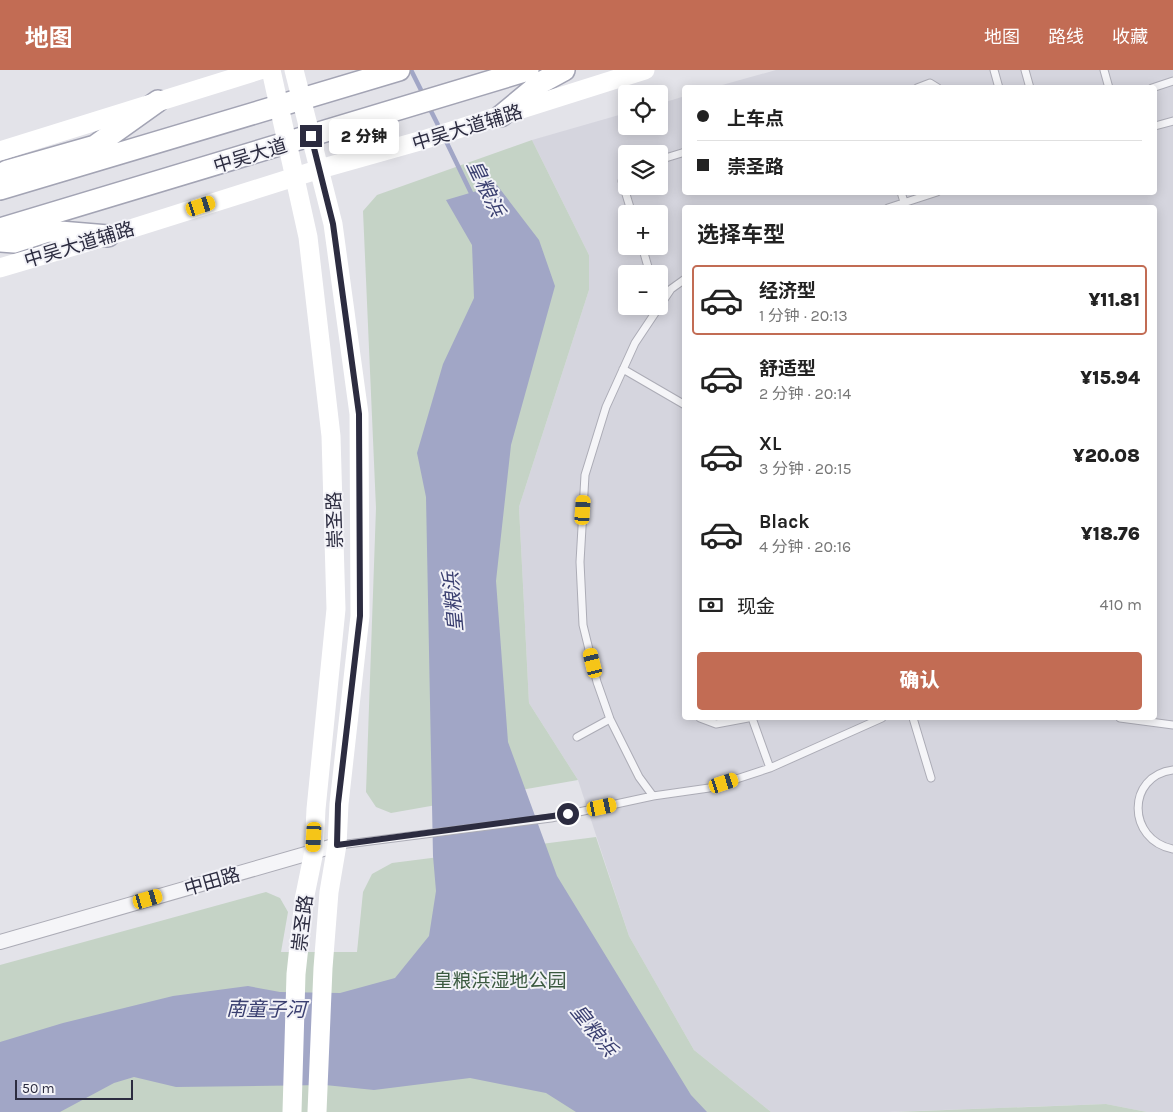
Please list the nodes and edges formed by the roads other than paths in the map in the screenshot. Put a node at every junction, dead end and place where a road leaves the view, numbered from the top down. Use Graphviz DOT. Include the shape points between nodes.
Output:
graph roads {
  1 [pos="260,70"];
  2 [pos="271,70"];
  3 [pos="294,70"];
  4 [pos="528,70"];
  5 [pos="564,70"];
  6 [pos="645,70"];
  7 [pos="994,70"];
  8 [pos="1025,70"];
  9 [pos="1104,70"];
  10 [pos="393,72"];
  11 [pos="1173,81"];
  12 [pos="998,85"];
  13 [pos="1029,85"];
  14 [pos="1108,85"];
  15 [pos="1157,86"];
  16 [pos="302,99"];
  17 [pos="158,101"];
  18 [pos="279,106"];
  19 [pos="501,116"];
  20 [pos="1173,121"];
  21 [pos="1157,125"];
  22 [pos="311,136"];
  23 [pos="287,144"];
  24 [pos="0,150"];
  25 [pos="682,153"];
  26 [pos="668,157"];
  27 [pos="320,169"];
  28 [pos="0,176"];
  29 [pos="294,177"];
  30 [pos="0,189"];
  31 [pos="902,195"];
  32 [pos="927,195"];
  33 [pos="904,202"];
  34 [pos="896,205"];
  35 [pos="0,229"];
  36 [pos="108,236"];
  37 [pos="0,242"];
  38 [pos="0,268"];
  39 [pos="682,281"];
  40 [pos="668,292"];
  41 [pos="652,315"];
  42 [pos="623,369"];
  43 [pos="682,403"];
  44 [pos="610,719"];
  45 [pos="705,720"];
  46 [pos="737,720"];
  47 [pos="753,720"];
  48 [pos="878,720"];
  49 [pos="913,720"];
  50 [pos="1135,720"];
  51 [pos="1173,725"];
  52 [pos="577,738"];
  53 [pos="770,768"];
  54 [pos="1173,770"];
  55 [pos="931,778"];
  56 [pos="654,796"];
  57 [pos="337,845"];
  58 [pos="1173,849"];
  59 [pos="314,851"];
  60 [pos="0,942"];
  61 [pos="292,1112"];
  62 [pos="317,1112"];
  1 -- 17 [label="main road"];
  2 -- 18 [label="main road, 崇圣路"];
  3 -- 16 [label="main road, 崇圣路"];
  4 -- 22 [label="main road, 中吴大道"];
  5 -- 19 [label="main road" via="542,82"];
  6 -- 19 [label="main road, 中吴大道辅路"];
  7 -- 12 [label="lane"];
  8 -- 13 [label="lane"];
  9 -- 14 [label="lane"];
  10 -- 16 [label="main road, 中吴大道"];
  11 -- 15 [label="lane"];
  16 -- 18 [label="main road, 中吴大道"];
  16 -- 22 [label="main road, 崇圣路"];
  17 -- 24 [label="main road"];
  17 -- 28 [label="main road" via="95,146 6,171"];
  18 -- 23 [label="main road, 崇圣路"];
  18 -- 30 [label="main road, 中吴大道"];
  19 -- 27 [label="main road, 中吴大道辅路"];
  20 -- 21 [label="lane"];
  22 -- 23 [label="main road, 中吴大道"];
  22 -- 27 [label="main road, 崇圣路"];
  23 -- 29 [label="main road, 崇圣路"];
  23 -- 35 [label="main road, 中吴大道"];
  25 -- 26 [label="lane"];
  27 -- 29 [label="main road, 中吴大道辅路"];
  27 -- 57 [label="main road, 崇圣路" via="333,224 359,414 360,616 338,804"];
  29 -- 36 [label="main road, 中吴大道辅路"];
  29 -- 59 [label="main road, 崇圣路" via="308,237 331,436 333,494 336,609"];
  31 -- 33 [label="lane"];
  32 -- 33 [label="lane"];
  33 -- 34 [label="lane"];
  36 -- 37 [label="main road" via="48,231 14,242"];
  36 -- 38 [label="main road, 中吴大道辅路"];
  39 -- 40 [label="lane"];
  41 -- 42 [label="lane"];
  42 -- 43 [label="lane"];
  42 -- 44 [label="lane" via="606,407 586,474 580,562 583,625"];
  44 -- 52 [label="lane"];
  44 -- 56 [label="lane" via="640,777"];
  45 -- 46 [label="lane" via="716,724"];
  47 -- 53 [label="lane"];
  48 -- 53 [label="lane"];
  49 -- 55 [label="lane"];
  50 -- 51 [label="lane"];
  53 -- 56 [label="lane" via="709,788"];
  54 -- 58 [label="lane" via="1154,777 1144,787 1138,812 1148,837"];
  56 -- 57 [label="lane" via="551,818"];
  57 -- 59 [label="street, 中田路"];
  57 -- 62 [label="main road, 崇圣路" via="329,892 323,968"];
  59 -- 60 [label="street, 中田路"];
  59 -- 61 [label="main road, 崇圣路" via="304,900 296,974"];
}
